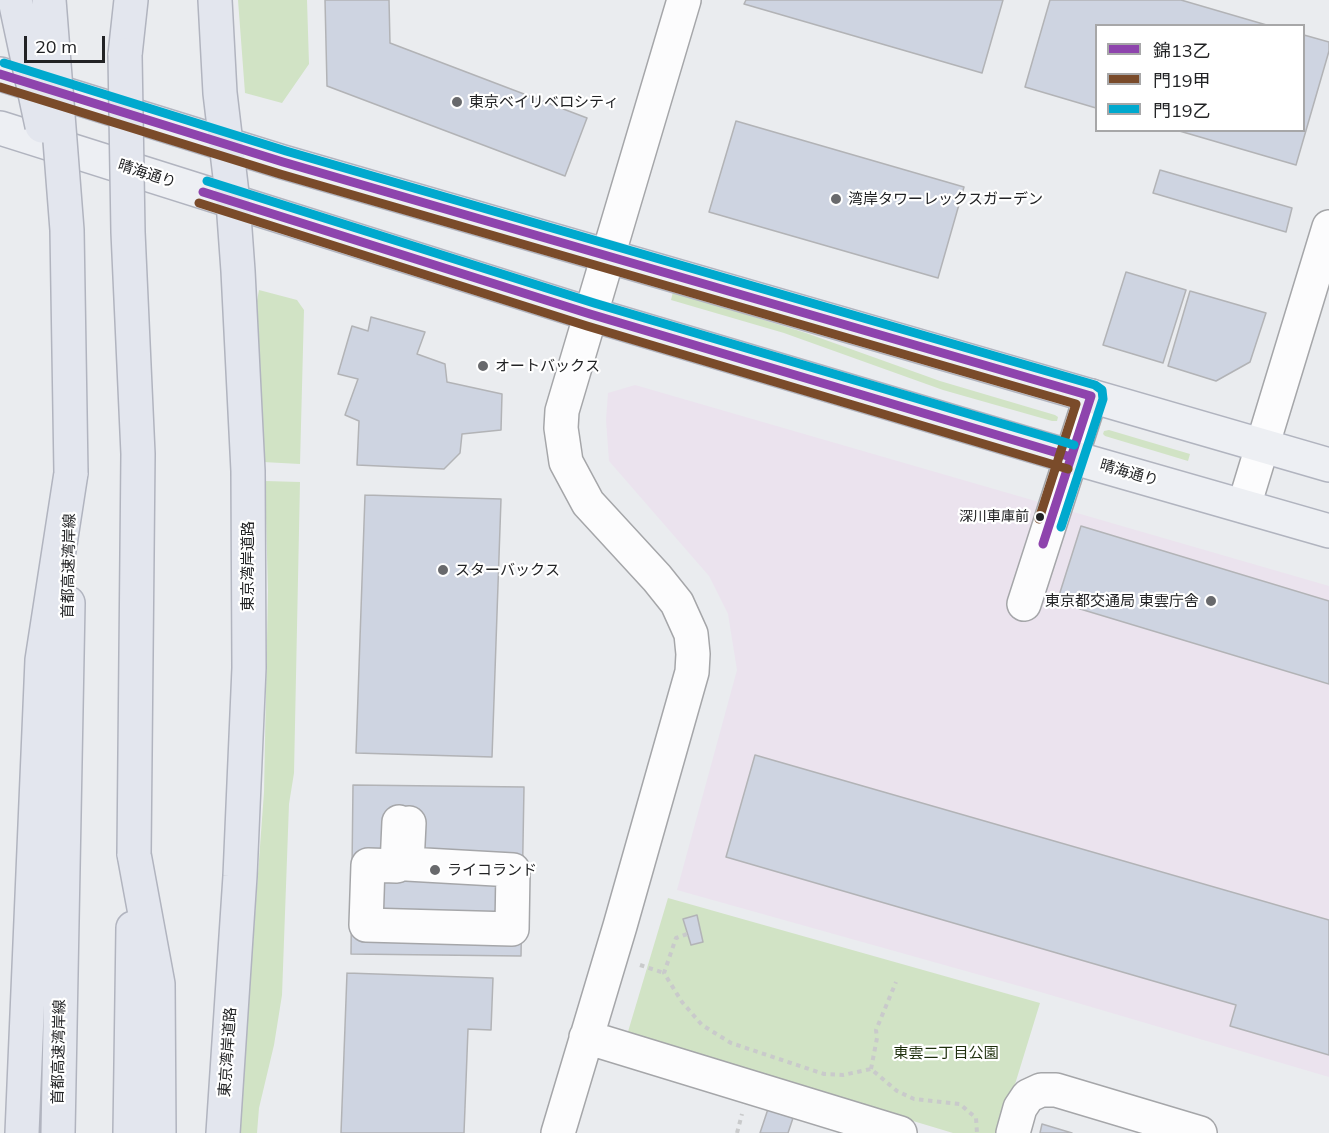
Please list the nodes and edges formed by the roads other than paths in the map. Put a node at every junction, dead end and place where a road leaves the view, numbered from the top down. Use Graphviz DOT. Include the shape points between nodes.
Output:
graph roads {
  1 [pos="15,0"];
  2 [pos="49,0"];
  3 [pos="122,0"];
  4 [pos="131,0"];
  5 [pos="214,0"];
  6 [pos="684,0"];
  7 [pos="125,55"];
  8 [pos="0,74"];
  9 [pos="0,128"];
  10 [pos="227,145"];
  11 [pos="233,201"];
  12 [pos="1329,227"];
  13 [pos="67,230"];
  14 [pos="607,256"];
  15 [pos="590,314"];
  16 [pos="1091,396"];
  17 [pos="1263,446"];
  18 [pos="1071,457"];
  19 [pos="1329,465"];
  20 [pos="71,473"];
  21 [pos="1244,506"];
  22 [pos="1329,531"];
  23 [pos="1024,604"];
  24 [pos="404,823"];
  25 [pos="134,854"];
  26 [pos="586,1037"];
  27 [pos="840,1124"];
  28 [pos="22,1133"];
  29 [pos="58,1133"];
  30 [pos="130,1133"];
  31 [pos="159,1133"];
  32 [pos="223,1133"];
  33 [pos="558,1133"];
  34 [pos="900,1133"];
  35 [pos="1013,1133"];
  36 [pos="1200,1133"];
  1 -- 13 [label="highway, bridge"];
  2 -- 13 [label="highway, 首都高速湾岸線, bridge"];
  3 -- 7 [label="highway"];
  4 -- 7 [label="highway"];
  5 -- 10 [label="highway, 東京湾岸道路"];
  6 -- 14 [label="street"];
  7 -- 25 [label="highway, bridge" via="138,454"];
  8 -- 10 [label="main road"];
  9 -- 11 [label="main road, 晴海通り"];
  10 -- 11 [label="highway, 東京湾岸道路"];
  10 -- 14 [label="main road"];
  11 -- 15 [label="main road, 晴海通り"];
  11 -- 32 [label="highway, 東京湾岸道路" via="248,471 249,668"];
  12 -- 17 [label="street"];
  13 -- 20 [label="highway, 首都高速湾岸線, bridge"];
  14 -- 15 [label="street"];
  14 -- 16 [label="main road"];
  15 -- 18 [label="main road, 晴海通り"];
  15 -- 26 [label="street" via="562,411 567,462 588,503 677,603 691,634 693,654 674,741"];
  16 -- 17 [label="main road"];
  16 -- 18 [label="street"];
  17 -- 19 [label="main road"];
  17 -- 21 [label="street"];
  18 -- 21 [label="main road, 晴海通り"];
  18 -- 23 [label="street"];
  20 -- 28 [label="highway" via="42,660"];
  20 -- 29 [label="highway, 首都高速湾岸線"];
  21 -- 22 [label="main road, 晴海通り"];
  24 -- 24 [label="street" via="397,866 368,865 366,925 512,929 513,870 407,864"];
  25 -- 30 [label="highway"];
  25 -- 31 [label="highway" via="158,984"];
  26 -- 27 [label="street" via="704,1082"];
  26 -- 33 [label="street"];
  27 -- 34 [label="street"];
  35 -- 36 [label="street" via="1020,1108 1028,1096 1041,1090 1056,1090"];
}
